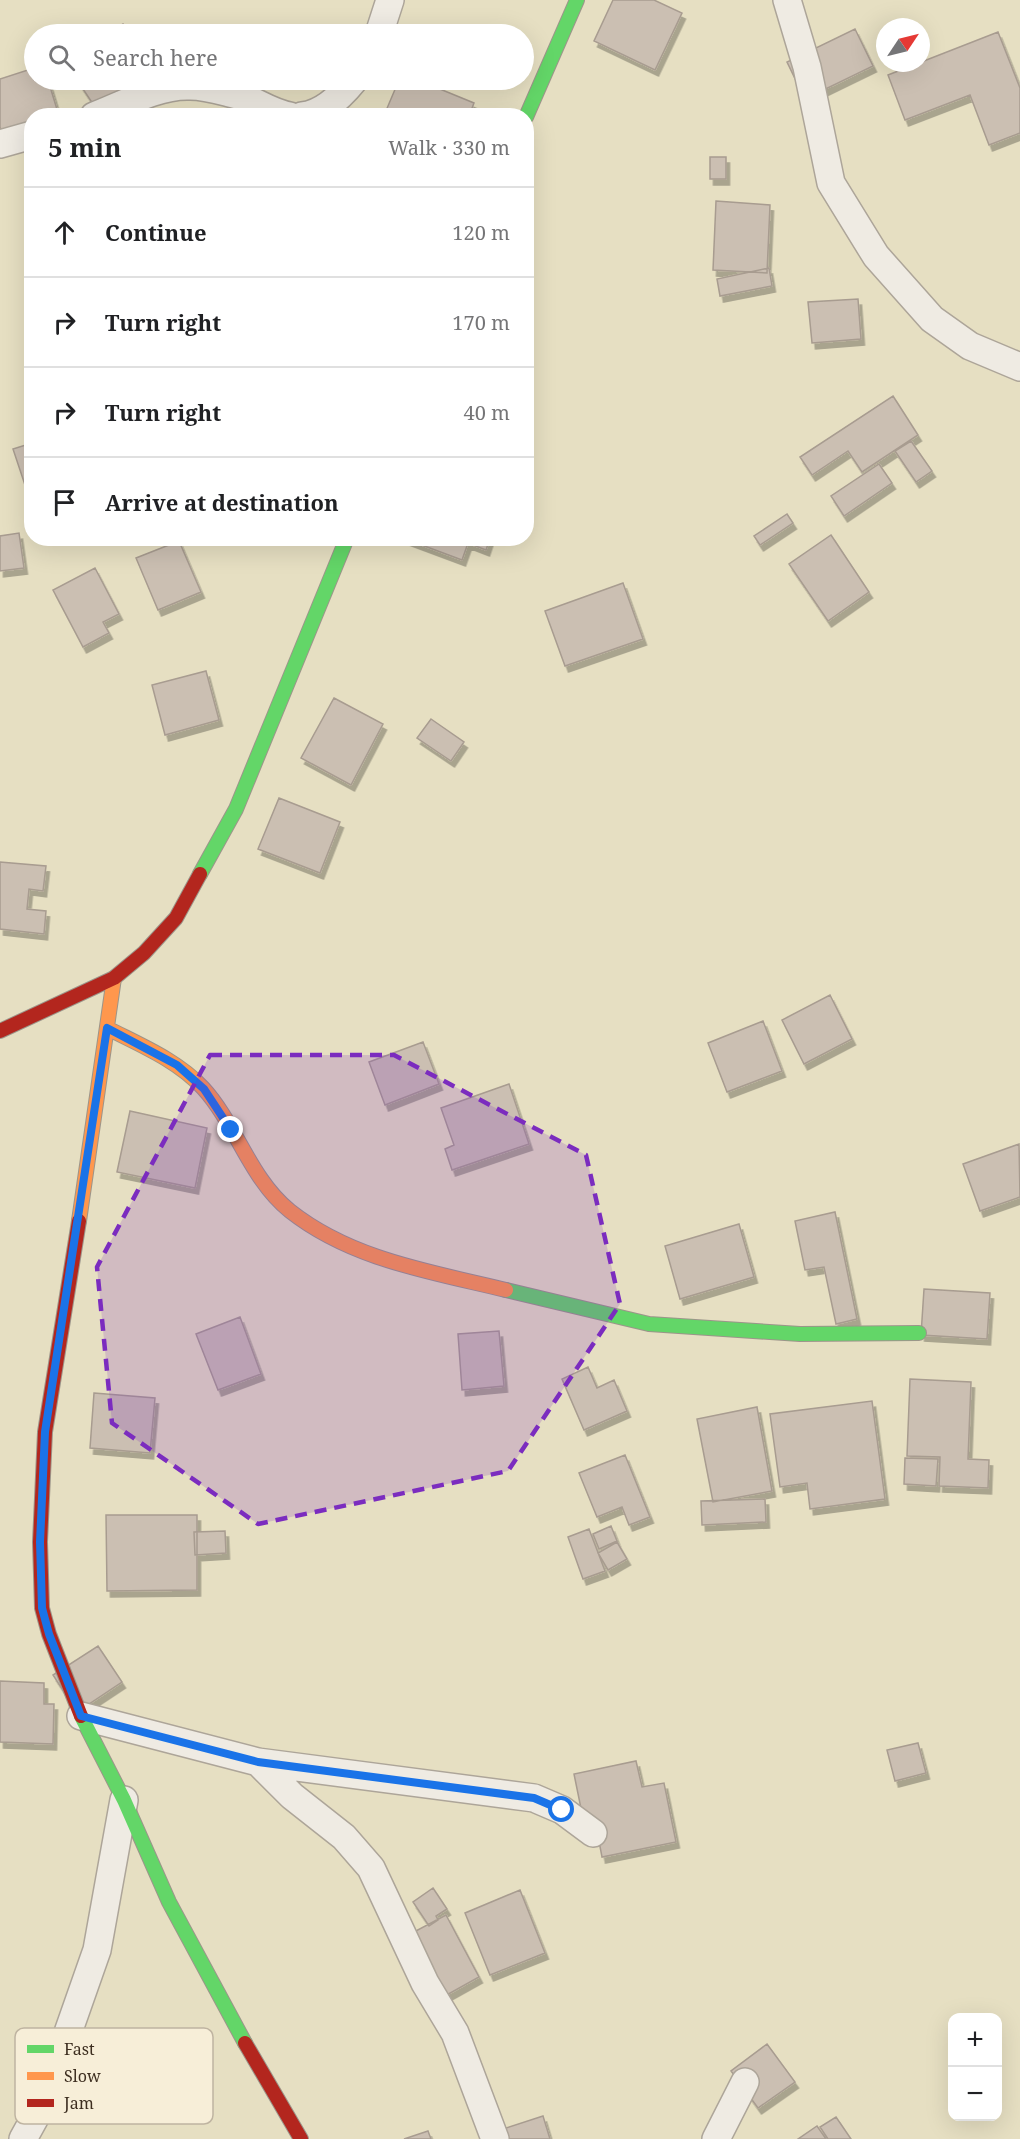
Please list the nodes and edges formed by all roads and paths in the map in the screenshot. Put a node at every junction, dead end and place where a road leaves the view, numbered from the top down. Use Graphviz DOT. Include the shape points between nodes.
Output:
graph roads {
  1 [pos="390,0"];
  2 [pos="577,0"];
  3 [pos="787,0"];
  4 [pos="382,24"];
  5 [pos="163,90"];
  6 [pos="210,90"];
  7 [pos="345,90"];
  8 [pos="115,108"];
  9 [pos="265,108"];
  10 [pos="322,108"];
  11 [pos="530,108"];
  12 [pos="24,137"];
  13 [pos="0,144"];
  14 [pos="1020,367"];
  15 [pos="344,546"];
  16 [pos="114,978"];
  17 [pos="107,1028"];
  18 [pos="0,1031"];
  19 [pos="919,1333"];
  20 [pos="81,1716"];
  21 [pos="258,1762"];
  22 [pos="124,1800"];
  23 [pos="593,1833"];
  24 [pos="70,2028"];
  25 [pos="745,2082"];
  26 [pos="31,2124"];
  27 [pos="23,2139"];
  28 [pos="301,2139"];
  29 [pos="495,2139"];
  30 [pos="716,2139"];
  1 -- 4 [label="street"];
  2 -- 11 [label="street"];
  3 -- 14 [label="street" via="807,67 831,183 876,256 932,319 970,346"];
  5 -- 8 [label="street"];
  6 -- 9 [label="street" via="233,94"];
  7 -- 10 [label="street"];
  12 -- 13 [label="street"];
  15 -- 16 [label="street" via="236,809 176,918"];
  16 -- 17 [label="street"];
  16 -- 18 [label="street"];
  17 -- 19 [label="street" via="177,1065 204,1089 267,1187 289,1210 318,1230 384,1261 649,1324 800,1334"];
  17 -- 20 [label="street" via="45,1432 40,1542 42,1608"];
  20 -- 21 [label="street"];
  20 -- 22 [label="street"];
  21 -- 23 [label="street" via="534,1798 562,1810"];
  21 -- 29 [label="street" via="292,1796 344,1837 371,1868 425,1983 455,2033"];
  22 -- 24 [label="street" via="97,1950"];
  22 -- 28 [label="street" via="200,1962"];
  25 -- 30 [label="street"];
  26 -- 27 [label="street"];
}
